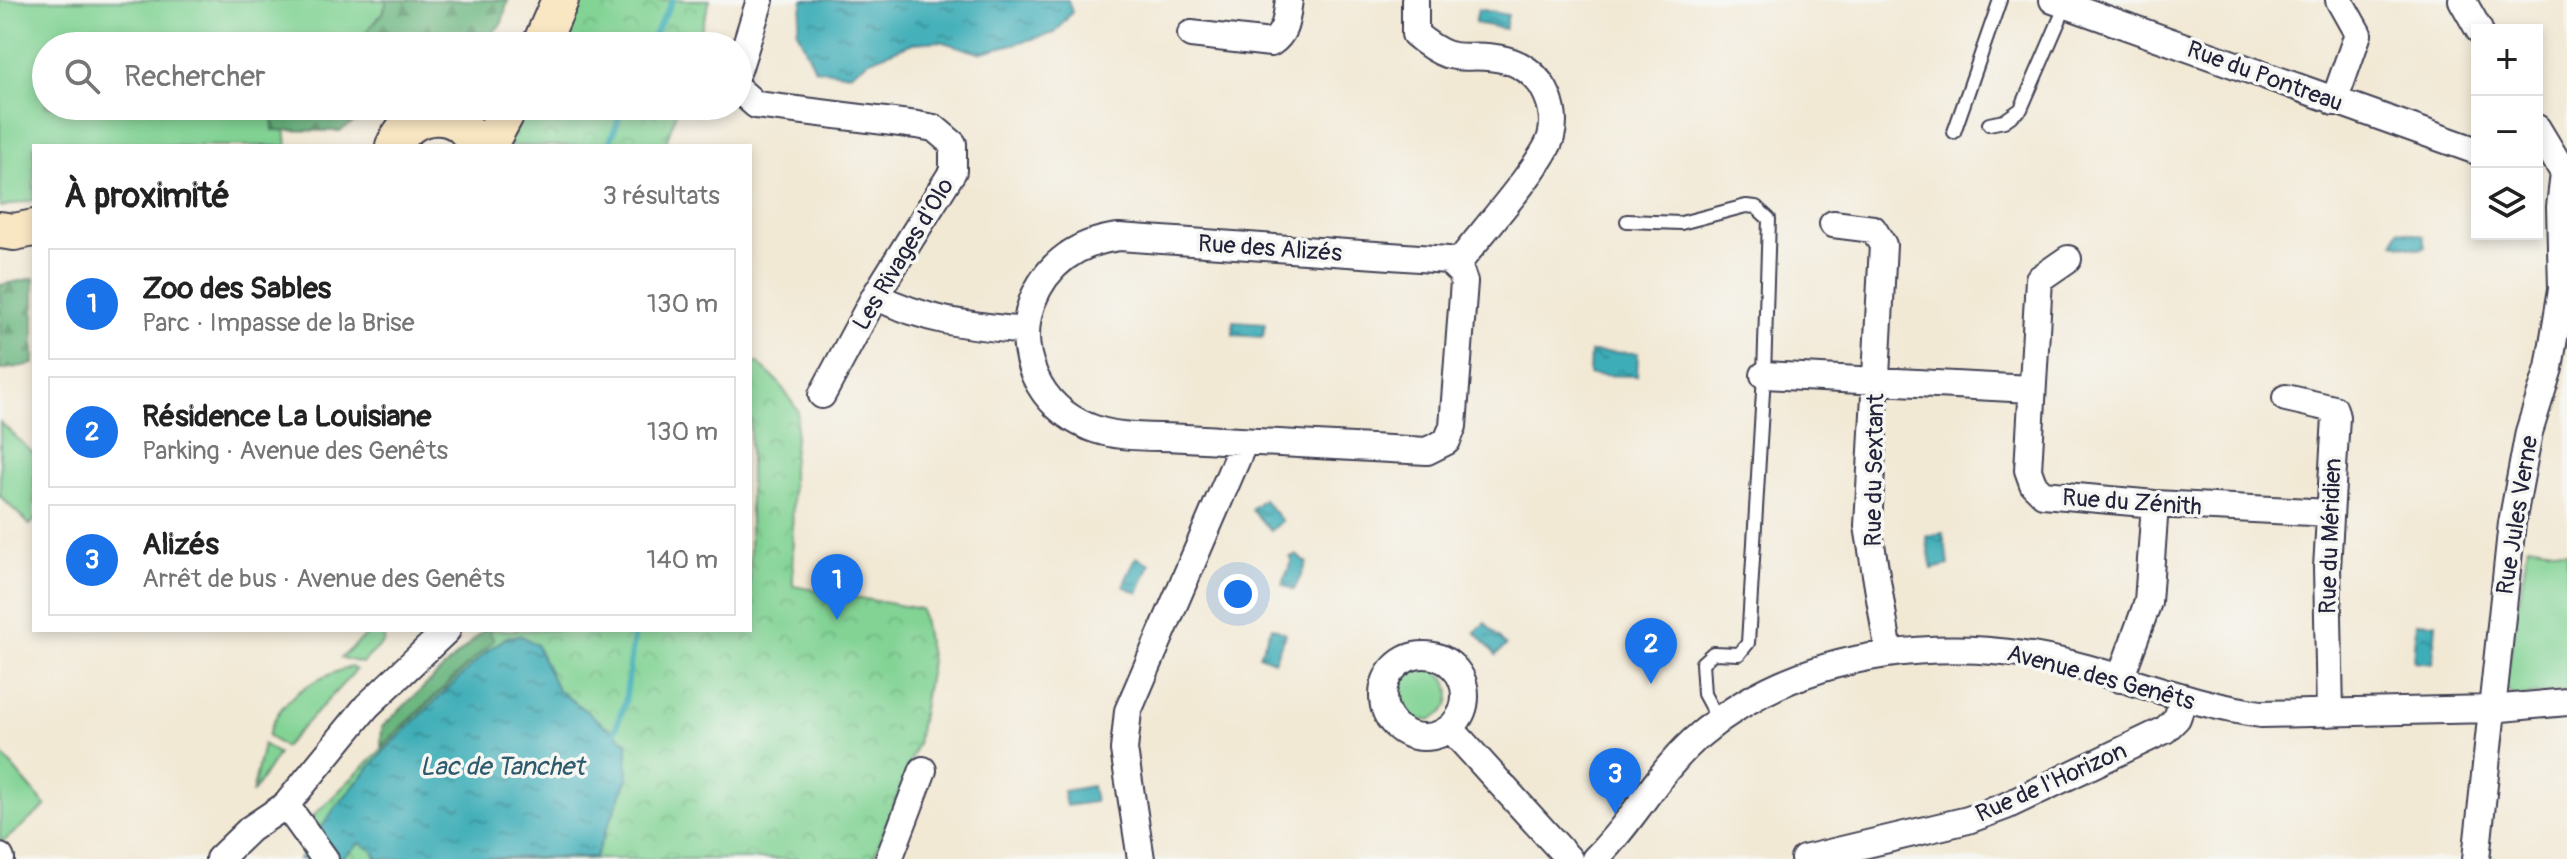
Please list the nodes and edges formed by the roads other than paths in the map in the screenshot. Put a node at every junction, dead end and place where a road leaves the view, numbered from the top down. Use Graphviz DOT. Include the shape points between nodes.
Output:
graph roads {
  1 [pos="560,0"];
  2 [pos="760,0"];
  3 [pos="1289,0"];
  4 [pos="1415,0"];
  5 [pos="2000,0"];
  6 [pos="2339,0"];
  7 [pos="2462,0"];
  8 [pos="2059,2"];
  9 [pos="2476,24"];
  10 [pos="546,32"];
  11 [pos="750,32"];
  12 [pos="1191,34"];
  13 [pos="752,101"];
  14 [pos="2334,102"];
  15 [pos="417,120"];
  16 [pos="463,120"];
  17 [pos="502,120"];
  18 [pos="1989,124"];
  19 [pos="1954,132"];
  20 [pos="2543,138"];
  21 [pos="392,144"];
  22 [pos="474,144"];
  23 [pos="489,144"];
  24 [pos="2471,149"];
  25 [pos="2543,172"];
  26 [pos="2566,174"];
  27 [pos="1627,221"];
  28 [pos="1833,224"];
  29 [pos="2068,259"];
  30 [pos="1456,266"];
  31 [pos="875,296"];
  32 [pos="1026,331"];
  33 [pos="1764,375"];
  34 [pos="1876,382"];
  35 [pos="2031,389"];
  36 [pos="822,395"];
  37 [pos="2286,398"];
  38 [pos="1244,442"];
  39 [pos="2155,504"];
  40 [pos="2330,513"];
  41 [pos="445,632"];
  42 [pos="1889,653"];
  43 [pos="2120,679"];
  44 [pos="2184,698"];
  45 [pos="2567,702"];
  46 [pos="2491,709"];
  47 [pos="2330,713"];
  48 [pos="1718,720"];
  49 [pos="1450,728"];
  50 [pos="923,770"];
  51 [pos="286,805"];
  52 [pos="219,859"];
  53 [pos="325,859"];
  54 [pos="889,859"];
  55 [pos="1141,859"];
  56 [pos="1569,859"];
  57 [pos="1595,859"];
  58 [pos="1804,859"];
  59 [pos="2476,859"];
  1 -- 10 [label="street"];
  2 -- 11 [label="street"];
  3 -- 12 [label="street" via="1285,29 1271,43"];
  4 -- 30 [label="street" via="1415,34 1438,53 1521,66 1544,90 1554,120 1546,150"];
  5 -- 19 [label="lane"];
  6 -- 14 [label="street" via="2358,34"];
  7 -- 9 [label="street"];
  8 -- 14 [label="street, Rue du Pontreau"];
  8 -- 18 [label="lane" via="2021,109"];
  13 -- 31 [label="street, Les Rivages d'Olo" via="926,127 953,144 953,171"];
  14 -- 24 [label="street, Rue du Pontreau"];
  15 -- 21 [label="street"];
  16 -- 22 [label="street"];
  17 -- 23 [label="street"];
  20 -- 26 [label="street"];
  25 -- 26 [label="street"];
  26 -- 46 [label="street, Rue Jules Verne" via="2560,207 2562,289 2512,523"];
  27 -- 33 [label="lane" via="1681,223 1746,206 1764,212 1769,219"];
  28 -- 34 [label="street, Rue du Sextant" via="1873,229 1883,245"];
  29 -- 35 [label="street, Rue du Zénith" via="2039,279"];
  30 -- 32 [label="street, Rue des Alizés" via="1438,258 1100,239 1070,253 1046,276"];
  30 -- 38 [label="street, Rue des Alizés" via="1464,282 1453,426 1447,441 1427,451"];
  31 -- 32 [label="street" via="939,321"];
  31 -- 36 [label="street, Les Rivages d'Olo"];
  32 -- 38 [label="street, Rue des Alizés" via="1028,357 1039,386 1072,418 1113,433"];
  33 -- 34 [label="street, Rue du Sextant"];
  33 -- 48 [label="lane" via="1748,643 1739,654 1713,653 1702,663 1704,694"];
  34 -- 35 [label="street"];
  34 -- 42 [label="street, Rue du Sextant" via="1868,526"];
  35 -- 39 [label="street, Rue du Zénith" via="2028,470 2043,494"];
  37 -- 40 [label="street, Rue du Méridien" via="2334,409"];
  38 -- 55 [label="street" via="1128,711 1124,750"];
  39 -- 40 [label="street, Rue du Zénith"];
  39 -- 43 [label="street" via="2148,602"];
  40 -- 47 [label="street, Rue du Méridien"];
  41 -- 51 [label="street" via="367,706"];
  42 -- 43 [label="street, Avenue des Genêts" via="1993,649"];
  42 -- 48 [label="street, Avenue des Genêts" via="1792,680 1749,698"];
  43 -- 44 [label="street, Avenue des Genêts"];
  44 -- 47 [label="street, Avenue des Genêts" via="2261,714"];
  44 -- 58 [label="street, Rue de l'Horizon" via="2177,718 2165,730 2006,806"];
  45 -- 46 [label="street, Avenue des Genêts"];
  46 -- 47 [label="street, Avenue des Genêts"];
  46 -- 59 [label="street, Rue Jules Verne"];
  48 -- 57 [label="street, Avenue des Genêts" via="1677,759"];
  49 -- 56 [label="street"];
  50 -- 54 [label="street"];
  51 -- 52 [label="street"];
  51 -- 53 [label="street"];
}
